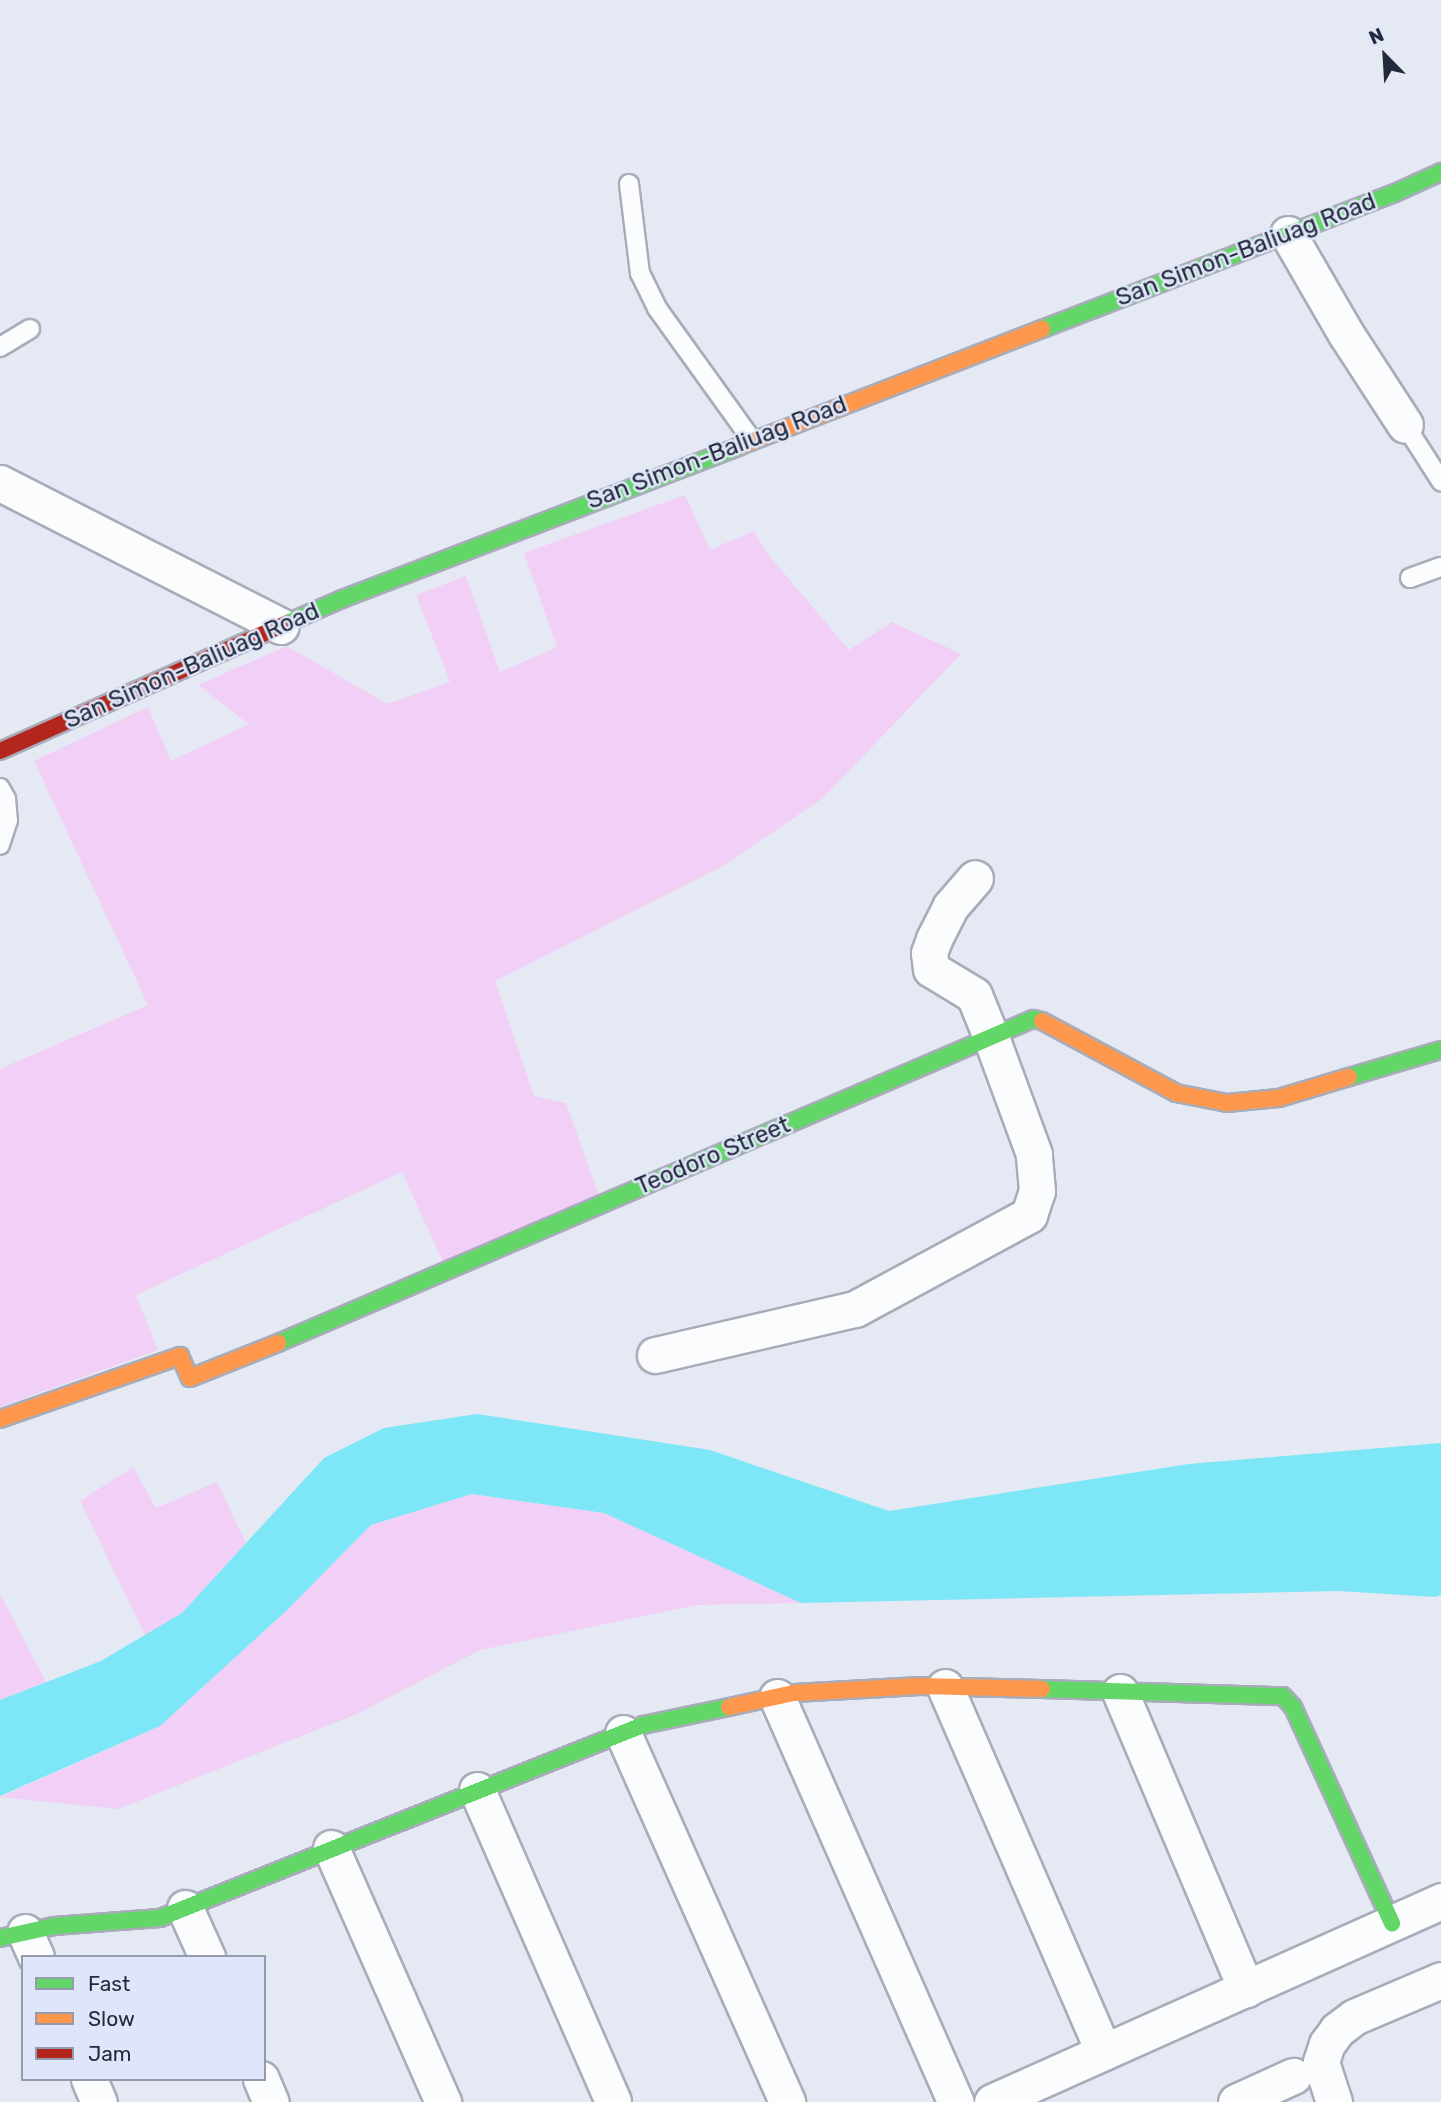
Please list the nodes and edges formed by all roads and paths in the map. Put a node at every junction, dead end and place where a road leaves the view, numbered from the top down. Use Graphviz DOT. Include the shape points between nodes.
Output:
graph roads {
  1 [pos="1441,172"];
  2 [pos="629,184"];
  3 [pos="1287,234"];
  4 [pos="30,329"];
  5 [pos="0,347"];
  6 [pos="1405,425"];
  7 [pos="751,439"];
  8 [pos="1441,481"];
  9 [pos="0,482"];
  10 [pos="1441,567"];
  11 [pos="1409,578"];
  12 [pos="281,626"];
  13 [pos="0,751"];
  14 [pos="0,788"];
  15 [pos="0,845"];
  16 [pos="975,878"];
  17 [pos="991,1037"];
  18 [pos="1441,1050"];
  19 [pos="655,1355"];
  20 [pos="0,1419"];
  21 [pos="945,1687"];
  22 [pos="1120,1692"];
  23 [pos="777,1697"];
  24 [pos="623,1733"];
  25 [pos="477,1790"];
  26 [pos="331,1848"];
  27 [pos="1441,1901"];
  28 [pos="185,1908"];
  29 [pos="1392,1923"];
  30 [pos="20,1942"];
  31 [pos="205,1955"];
  32 [pos="1441,1980"];
  33 [pos="1246,1989"];
  34 [pos="1104,2052"];
  35 [pos="1293,2076"];
  36 [pos="90,2081"];
  37 [pos="262,2081"];
  38 [pos="99,2102"];
  39 [pos="271,2102"];
  40 [pos="443,2102"];
  41 [pos="613,2102"];
  42 [pos="787,2102"];
  43 [pos="956,2102"];
  44 [pos="992,2102"];
  45 [pos="1236,2102"];
  46 [pos="1334,2102"];
  1 -- 3 [label="street, San Simon-Baliuag Road"];
  2 -- 7 [label="lane" via="640,273 657,308"];
  3 -- 6 [label="street"];
  3 -- 7 [label="street, San Simon-Baliuag Road"];
  4 -- 5 [label="lane"];
  6 -- 8 [label="lane"];
  7 -- 12 [label="street, San Simon-Baliuag Road"];
  9 -- 12 [label="street"];
  10 -- 11 [label="lane"];
  12 -- 13 [label="street, San Simon-Baliuag Road"];
  14 -- 15 [label="lane" via="8,820"];
  16 -- 17 [label="street" via="950,907 929,953 931,969 974,995"];
  17 -- 18 [label="street, Teodoro Street" via="1032,1019 1045,1022 1176,1093 1227,1103 1279,1098"];
  17 -- 19 [label="street" via="1034,1154 1037,1191 1029,1215 855,1309"];
  17 -- 20 [label="street, Teodoro Street" via="348,1315 190,1378 180,1356"];
  21 -- 22 [label="street"];
  21 -- 23 [label="street"];
  21 -- 34 [label="street"];
  22 -- 29 [label="street" via="1283,1696 1293,1707"];
  22 -- 33 [label="street"];
  23 -- 24 [label="street"];
  23 -- 43 [label="street"];
  24 -- 25 [label="street"];
  24 -- 42 [label="street"];
  25 -- 26 [label="street"];
  25 -- 41 [label="street"];
  26 -- 28 [label="street"];
  26 -- 40 [label="street"];
  27 -- 29 [label="street"];
  28 -- 30 [label="street" via="160,1918 54,1926"];
  28 -- 31 [label="street"];
  29 -- 33 [label="street"];
  32 -- 46 [label="street" via="1354,2017 1337,2030 1321,2062"];
  33 -- 34 [label="street"];
  34 -- 44 [label="street"];
  35 -- 45 [label="street"];
  36 -- 38 [label="street"];
  37 -- 39 [label="street"];
}
